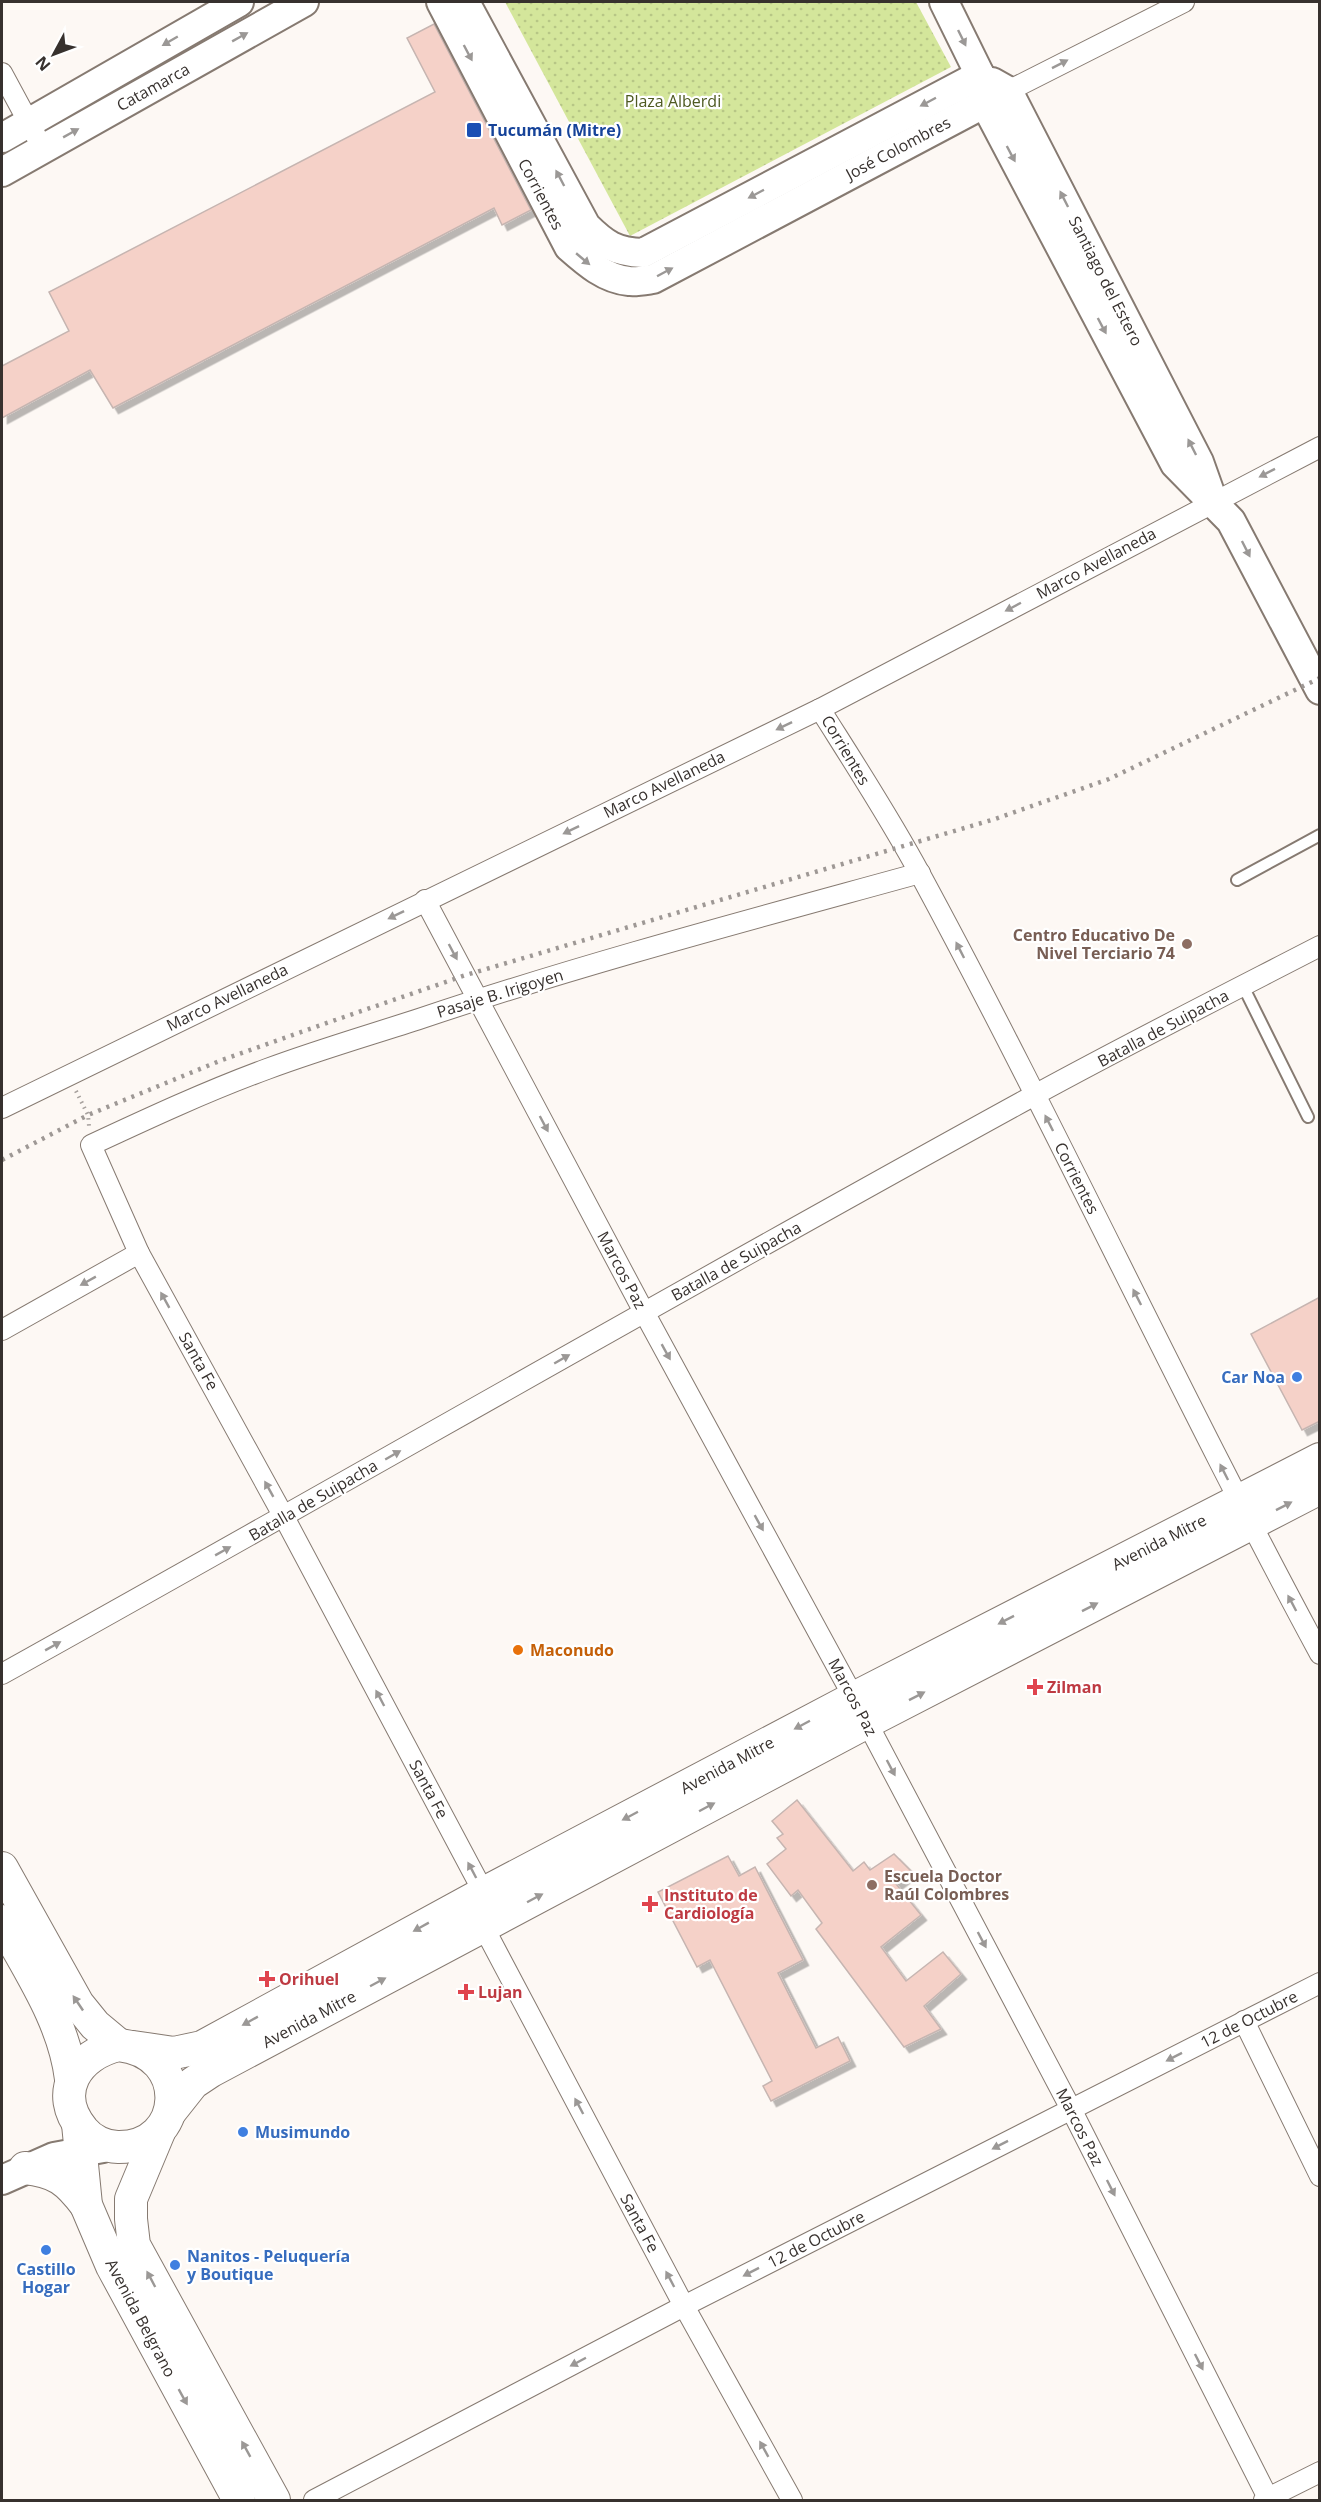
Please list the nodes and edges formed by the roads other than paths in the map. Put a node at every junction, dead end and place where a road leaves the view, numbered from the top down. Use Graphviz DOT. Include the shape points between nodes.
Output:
graph roads {
  1 [pos="239,2"];
  2 [pos="304,2"];
  3 [pos="441,2"];
  4 [pos="465,2"];
  5 [pos="944,2"];
  6 [pos="1184,2"];
  7 [pos="2,73"];
  8 [pos="990,89"];
  9 [pos="28,122"];
  10 [pos="2,138"];
  11 [pos="43,149"];
  12 [pos="2,172"];
  13 [pos="616,264"];
  14 [pos="1320,447"];
  15 [pos="1213,501"];
  16 [pos="1320,690"];
  17 [pos="820,709"];
  18 [pos="1320,835"];
  19 [pos="920,873"];
  20 [pos="1237,880"];
  21 [pos="425,900"];
  22 [pos="1320,946"];
  23 [pos="1243,986"];
  24 [pos="478,999"];
  25 [pos="1035,1095"];
  26 [pos="2,1108"];
  27 [pos="1308,1117"];
  28 [pos="92,1144"];
  29 [pos="139,1253"];
  30 [pos="644,1312"];
  31 [pos="2,1330"];
  32 [pos="1320,1459"];
  33 [pos="1320,1488"];
  34 [pos="1244,1513"];
  35 [pos="284,1517"];
  36 [pos="1320,1654"];
  37 [pos="2,1674"];
  38 [pos="861,1710"];
  39 [pos="2,1868"];
  40 [pos="484,1893"];
  41 [pos="2,1921"];
  42 [pos="483,1926"];
  43 [pos="1320,1983"];
  44 [pos="1244,2022"];
  45 [pos="126,2046"];
  46 [pos="71,2079"];
  47 [pos="1071,2109"];
  48 [pos="164,2122"];
  49 [pos="79,2138"];
  50 [pos="13,2174"];
  51 [pos="1320,2176"];
  52 [pos="86,2205"];
  53 [pos="684,2306"];
  54 [pos="1320,2472"];
  55 [pos="239,2500"];
  56 [pos="274,2500"];
  57 [pos="314,2500"];
  58 [pos="792,2500"];
  59 [pos="1267,2500"];
  1 -- 9 [label="main road, Catamarca, one-way"];
  11 -- 2 [label="main road, Catamarca, one-way"];
  3 -- 13 [label="main road, Corrientes, one-way" via="569,247 589,265"];
  13 -- 4 [label="main road, Corrientes, one-way" via="586,226"];
  5 -- 8 [label="main road, Santiago del Estero, one-way"];
  8 -- 6 [label="street, José Colombres, one-way"];
  7 -- 9 [label="street"];
  8 -- 13 [label="main road, José Colombres"];
  8 -- 15 [label="main road, Santiago del Estero" via="1175,464"];
  9 -- 10 [label="main road, Catamarca"];
  9 -- 11 [label="street"];
  11 -- 12 [label="main road, Catamarca"];
  14 -- 15 [label="street, Marco Avellaneda, one-way"];
  15 -- 16 [label="main road, Santiago del Estero, one-way" via="1231,521"];
  15 -- 17 [label="street, Marco Avellaneda, one-way"];
  17 -- 19 [label="street, Corrientes"];
  17 -- 21 [label="street, Marco Avellaneda, one-way"];
  18 -- 20 [label="lane"];
  19 -- 24 [label="street, Pasaje B. Irigoyen"];
  25 -- 19 [label="street, Corrientes, one-way"];
  21 -- 24 [label="street, Marcos Paz, one-way"];
  21 -- 26 [label="street, Marco Avellaneda, one-way"];
  22 -- 23 [label="street, Batalla de Suipacha"];
  23 -- 25 [label="street, Batalla de Suipacha"];
  23 -- 27 [label="lane"];
  24 -- 28 [label="street, Pasaje B. Irigoyen" via="267,1069"];
  24 -- 30 [label="street, Marcos Paz, one-way"];
  25 -- 30 [label="street, Batalla de Suipacha"];
  34 -- 25 [label="street, Corrientes, one-way"];
  28 -- 29 [label="street, Santa Fe"];
  29 -- 31 [label="street, one-way"];
  35 -- 29 [label="street, Santa Fe, one-way"];
  35 -- 30 [label="street, Batalla de Suipacha, one-way"];
  30 -- 38 [label="street, Marcos Paz, one-way"];
  32 -- 34 [label="main road, Avenida Mitre"];
  34 -- 33 [label="main road, Avenida Mitre, one-way"];
  36 -- 34 [label="street, Corrientes, one-way"];
  34 -- 38 [label="main road, Avenida Mitre"];
  37 -- 35 [label="street, Batalla de Suipacha, one-way"];
  40 -- 35 [label="street, Santa Fe, one-way"];
  38 -- 40 [label="main road, Avenida Mitre, one-way"];
  42 -- 38 [label="main road, Avenida Mitre, one-way"];
  38 -- 47 [label="street, Marcos Paz, one-way"];
  45 -- 39 [label="main road, one-way" via="95,2025 78,2004"];
  40 -- 42 [label="street, Santa Fe"];
  40 -- 45 [label="main road, Avenida Mitre, one-way" via="202,2047 174,2053"];
  41 -- 46 [label="main road" via="59,2028"];
  48 -- 42 [label="main road, Avenida Mitre, one-way" via="193,2083 211,2071"];
  53 -- 42 [label="street, Santa Fe, one-way"];
  43 -- 44 [label="street, 12 de Octubre"];
  44 -- 47 [label="street, 12 de Octubre, one-way"];
  44 -- 51 [label="street"];
  45 -- 46 [label="main road" via="104,2048 90,2055"];
  45 -- 48 [label="main road" via="148,2054 169,2079 172,2096"];
  46 -- 49 [label="main road" via="72,2110"];
  47 -- 53 [label="street, 12 de Octubre, one-way"];
  47 -- 59 [label="street, Marcos Paz, one-way"];
  48 -- 49 [label="main road" via="145,2142 129,2147 111,2147 87,2135"];
  56 -- 48 [label="main road, Avenida Belgrano, one-way" via="134,2245 131,2199"];
  49 -- 50 [label="main road" via="54,2157"];
  49 -- 52 [label="main road, Avenida Belgrano"];
  50 -- 52 [label="main road" via="46,2170 75,2190"];
  52 -- 55 [label="main road, Avenida Belgrano, one-way" via="112,2266"];
  53 -- 57 [label="street, 12 de Octubre, one-way"];
  58 -- 53 [label="street, Santa Fe, one-way"];
  54 -- 59 [label="street"];
}
